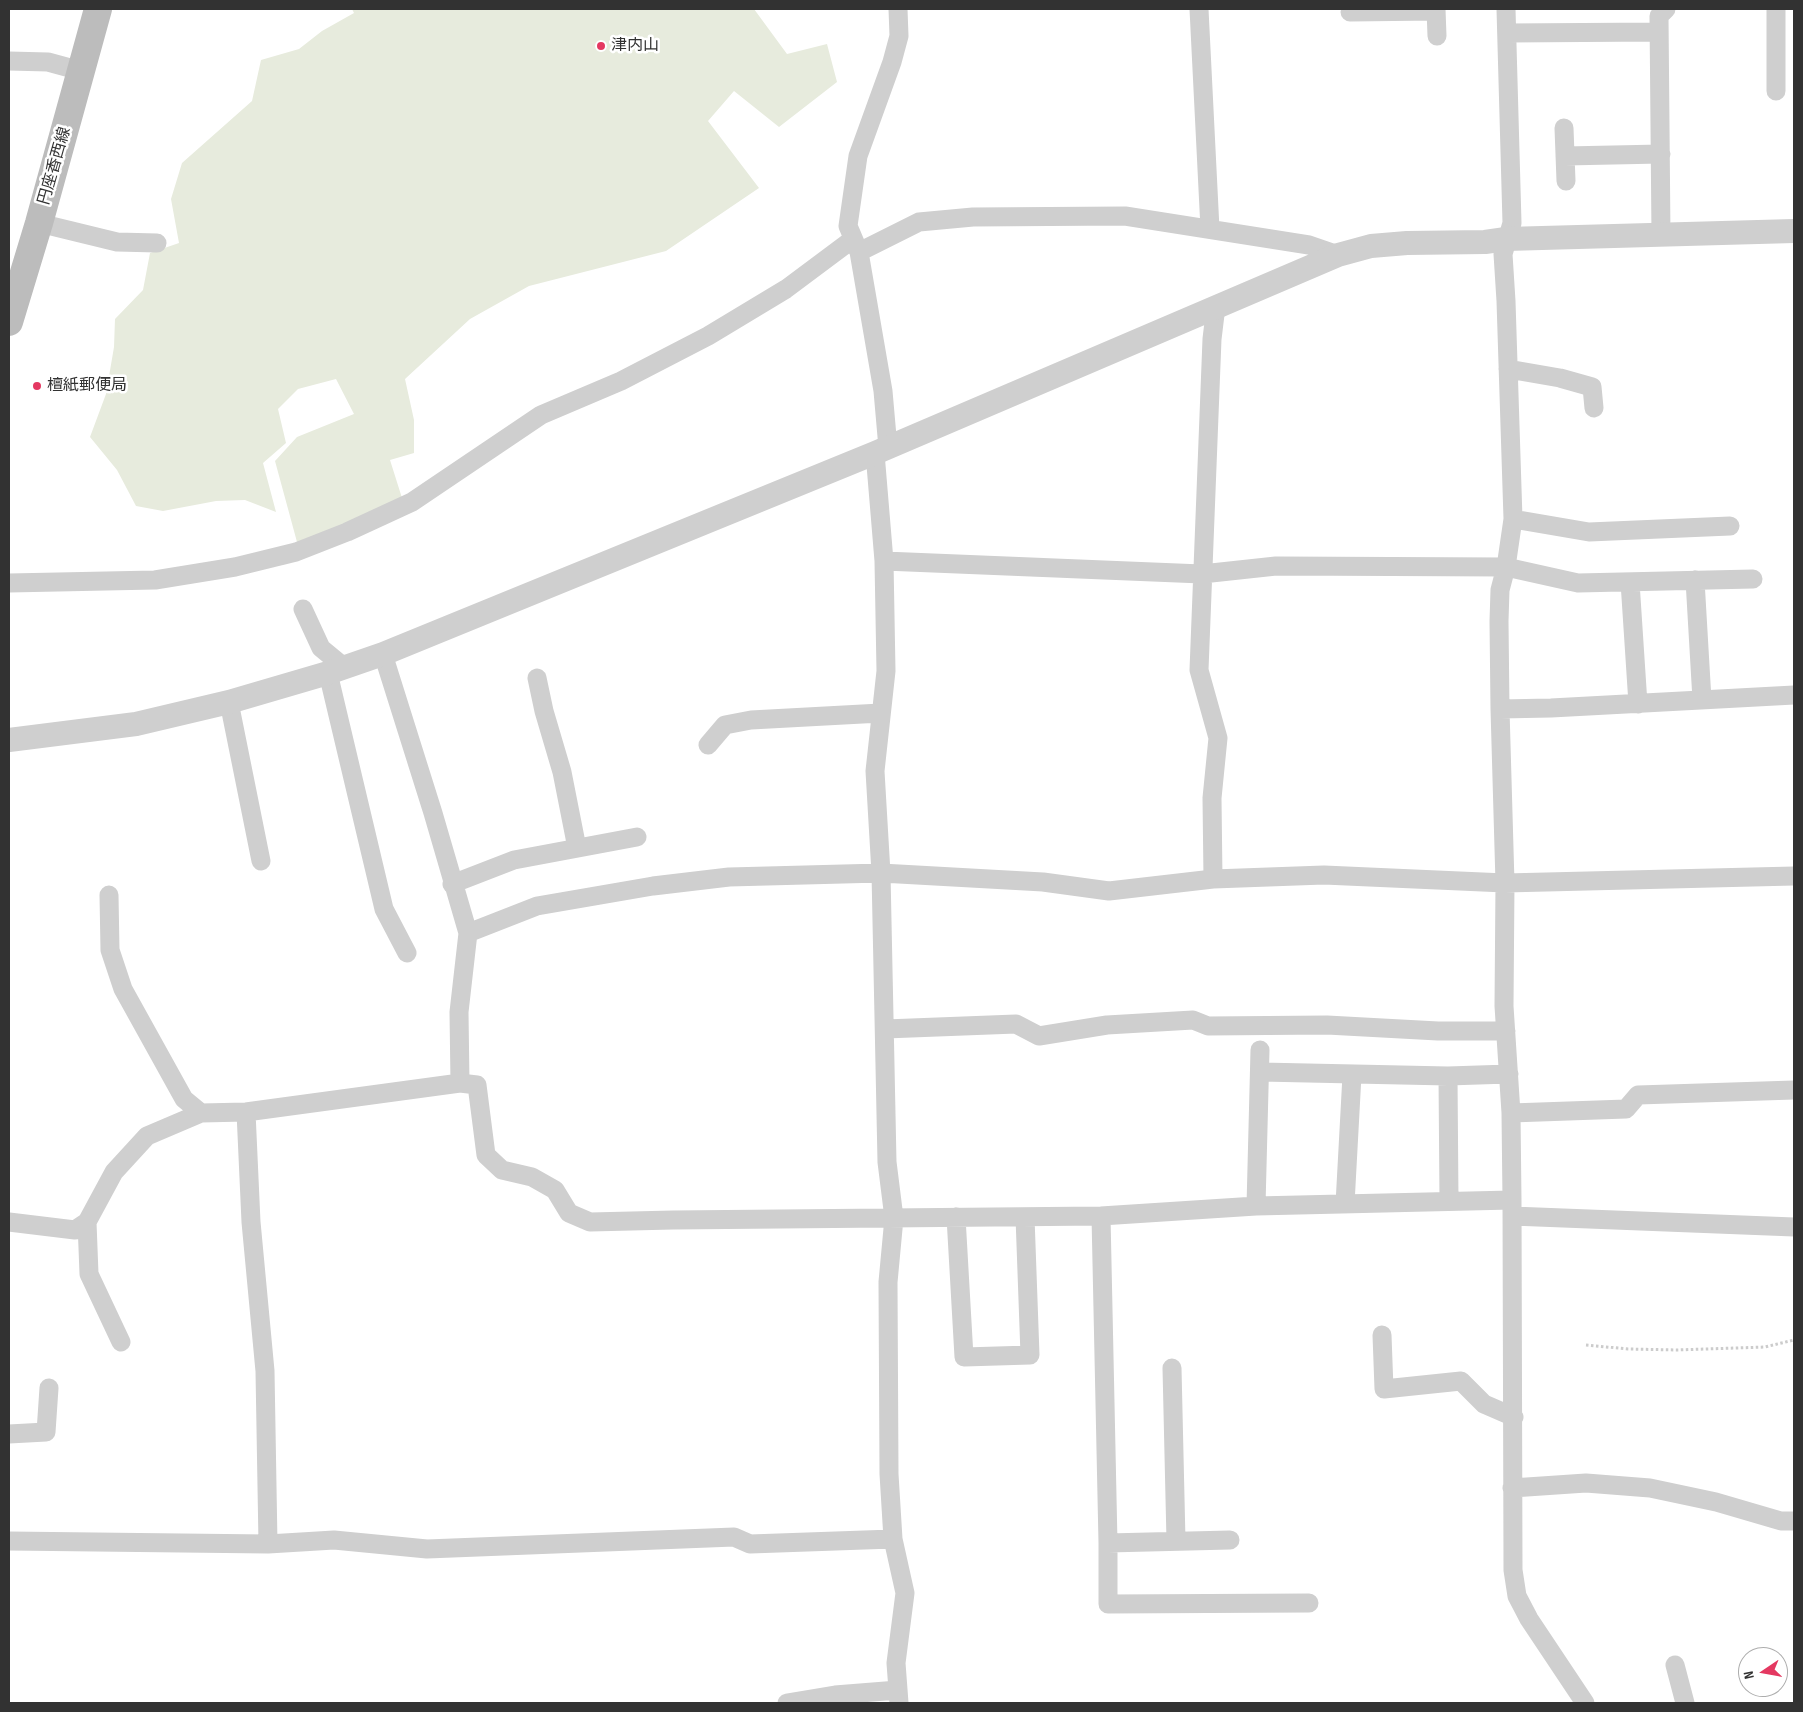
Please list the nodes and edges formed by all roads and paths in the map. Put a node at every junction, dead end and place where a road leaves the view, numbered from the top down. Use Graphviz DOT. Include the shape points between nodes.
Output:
graph roads {
  1 [pos="98,9"];
  2 [pos="898,9"];
  3 [pos="1199,9"];
  4 [pos="1506,9"];
  5 [pos="1666,9"];
  6 [pos="1776,9"];
  7 [pos="1436,10"];
  8 [pos="1350,12"];
  9 [pos="1659,32"];
  10 [pos="1507,33"];
  11 [pos="1437,36"];
  12 [pos="9,61"];
  13 [pos="81,71"];
  14 [pos="1776,91"];
  15 [pos="1564,128"];
  16 [pos="1660,154"];
  17 [pos="1565,156"];
  18 [pos="1566,181"];
  19 [pos="39,223"];
  20 [pos="1210,229"];
  21 [pos="1794,231"];
  22 [pos="1661,236"];
  23 [pos="1506,239"];
  24 [pos="158,243"];
  25 [pos="856,245"];
  26 [pos="1338,255"];
  27 [pos="1216,306"];
  28 [pos="9,322"];
  29 [pos="1508,370"];
  30 [pos="1594,408"];
  31 [pos="881,450"];
  32 [pos="1513,519"];
  33 [pos="1730,526"];
  34 [pos="884,561"];
  35 [pos="1506,567"];
  36 [pos="1202,574"];
  37 [pos="1753,579"];
  38 [pos="1695,580"];
  39 [pos="1630,582"];
  40 [pos="9,583"];
  41 [pos="303,609"];
  42 [pos="383,654"];
  43 [pos="336,670"];
  44 [pos="537,678"];
  45 [pos="1794,695"];
  46 [pos="1702,700"];
  47 [pos="229,702"];
  48 [pos="1638,704"];
  49 [pos="1500,709"];
  50 [pos="881,714"];
  51 [pos="9,740"];
  52 [pos="708,745"];
  53 [pos="637,837"];
  54 [pos="577,848"];
  55 [pos="262,861"];
  56 [pos="880,873"];
  57 [pos="1794,876"];
  58 [pos="1213,879"];
  59 [pos="1506,883"];
  60 [pos="452,884"];
  61 [pos="109,894"];
  62 [pos="468,933"];
  63 [pos="407,953"];
  64 [pos="885,1029"];
  65 [pos="1506,1031"];
  66 [pos="1260,1050"];
  67 [pos="1261,1072"];
  68 [pos="1509,1074"];
  69 [pos="1352,1075"];
  70 [pos="1448,1076"];
  71 [pos="460,1083"];
  72 [pos="1794,1090"];
  73 [pos="246,1112"];
  74 [pos="201,1113"];
  75 [pos="1511,1113"];
  76 [pos="1449,1201"];
  77 [pos="1345,1204"];
  78 [pos="1256,1206"];
  79 [pos="1512,1208"];
  80 [pos="1026,1216"];
  81 [pos="1101,1216"];
  82 [pos="956,1217"];
  83 [pos="894,1218"];
  84 [pos="9,1222"];
  85 [pos="86,1222"];
  86 [pos="1794,1227"];
  87 [pos="1382,1335"];
  88 [pos="1794,1340"];
  89 [pos="121,1342"];
  90 [pos="1586,1345"];
  91 [pos="1172,1368"];
  92 [pos="49,1388"];
  93 [pos="1514,1417"];
  94 [pos="9,1434"];
  95 [pos="1512,1488"];
  96 [pos="1794,1521"];
  97 [pos="893,1539"];
  98 [pos="1230,1540"];
  99 [pos="9,1541"];
  100 [pos="1176,1541"];
  101 [pos="1108,1543"];
  102 [pos="268,1544"];
  103 [pos="1309,1602"];
  104 [pos="1676,1666"];
  105 [pos="898,1697"];
  106 [pos="787,1703"];
  107 [pos="1585,1703"];
  108 [pos="1685,1703"];
  1 -- 13 [label="main road, 円座香西線"];
  2 -- 25 [label="street" via="899,36 858,156 848,226"];
  3 -- 20 [label="street"];
  4 -- 10 [label="street"];
  5 -- 9 [label="street" via="1659,16"];
  6 -- 14 [label="street"];
  7 -- 8 [label="street"];
  7 -- 11 [label="street"];
  9 -- 10 [label="street"];
  9 -- 16 [label="street"];
  10 -- 23 [label="street" via="1512,223"];
  12 -- 13 [label="street" via="48,62"];
  13 -- 19 [label="main road, 円座香西線"];
  15 -- 17 [label="street"];
  16 -- 17 [label="street"];
  16 -- 22 [label="street"];
  17 -- 18 [label="street"];
  19 -- 24 [label="street" via="117,242"];
  19 -- 28 [label="main road, 円座香西線"];
  20 -- 25 [label="street" via="1125,216 973,217 919,222"];
  20 -- 26 [label="street" via="1309,245"];
  21 -- 22 [label="street"];
  22 -- 23 [label="street"];
  23 -- 26 [label="street" via="1371,246"];
  23 -- 29 [label="street" via="1503,254"];
  25 -- 31 [label="street" via="883,391"];
  25 -- 40 [label="street" via="708,336 621,381 541,415 412,502 347,532 296,552 155,580"];
  26 -- 27 [label="street"];
  27 -- 31 [label="street"];
  27 -- 36 [label="street"];
  29 -- 30 [label="street" via="1592,387"];
  29 -- 32 [label="street"];
  31 -- 34 [label="street"];
  31 -- 42 [label="street"];
  32 -- 33 [label="street" via="1589,532"];
  32 -- 35 [label="street"];
  34 -- 36 [label="street"];
  34 -- 50 [label="street" via="886,671"];
  35 -- 36 [label="street" via="1276,566"];
  35 -- 39 [label="street" via="1578,582"];
  35 -- 49 [label="street" via="1500,590"];
  36 -- 58 [label="street" via="1199,670 1218,738 1212,798"];
  37 -- 38 [label="street"];
  38 -- 39 [label="street"];
  38 -- 46 [label="street"];
  39 -- 48 [label="street"];
  41 -- 43 [label="street" via="321,648"];
  42 -- 43 [label="street"];
  42 -- 60 [label="street"];
  43 -- 47 [label="street"];
  43 -- 63 [label="street" via="384,909"];
  44 -- 54 [label="street" via="562,772"];
  45 -- 46 [label="street"];
  46 -- 48 [label="street"];
  47 -- 51 [label="street" via="136,724"];
  47 -- 55 [label="street"];
  48 -- 49 [label="street"];
  49 -- 59 [label="street"];
  50 -- 52 [label="street" via="751,720 725,725"];
  50 -- 56 [label="street" via="874,771"];
  53 -- 54 [label="street"];
  54 -- 60 [label="street" via="514,860"];
  56 -- 58 [label="street" via="1043,882 1110,891"];
  56 -- 62 [label="street" via="729,877 653,886 537,906"];
  56 -- 64 [label="street"];
  57 -- 59 [label="street"];
  58 -- 59 [label="street" via="1324,875"];
  59 -- 65 [label="street"];
  60 -- 62 [label="street"];
  61 -- 74 [label="street" via="110,950 123,989 184,1099"];
  62 -- 71 [label="street" via="459,1012"];
  64 -- 65 [label="street" via="1016,1024 1039,1036 1107,1025 1193,1020 1208,1026 1327,1025"];
  64 -- 83 [label="street" via="887,1162"];
  65 -- 68 [label="street"];
  66 -- 67 [label="street"];
  67 -- 69 [label="street"];
  67 -- 78 [label="street"];
  68 -- 70 [label="street"];
  68 -- 75 [label="street"];
  69 -- 70 [label="street"];
  69 -- 77 [label="street"];
  70 -- 76 [label="street"];
  71 -- 73 [label="street"];
  71 -- 83 [label="street" via="477,1085 486,1155 502,1170 532,1176 555,1190 569,1213 590,1222"];
  72 -- 75 [label="street" via="1638,1095 1626,1109"];
  73 -- 74 [label="street"];
  73 -- 102 [label="street" via="251,1222 265,1371"];
  74 -- 85 [label="street" via="147,1136 114,1172"];
  75 -- 79 [label="street"];
  76 -- 77 [label="street"];
  76 -- 79 [label="street"];
  77 -- 78 [label="street"];
  78 -- 81 [label="street"];
  79 -- 86 [label="street"];
  79 -- 93 [label="street"];
  80 -- 81 [label="street"];
  80 -- 82 [label="street"];
  80 -- 82 [label="street" via="1030,1355 964,1357"];
  81 -- 101 [label="street"];
  82 -- 83 [label="street"];
  83 -- 97 [label="street" via="888,1282 889,1474"];
  84 -- 85 [label="street" via="75,1230"];
  85 -- 89 [label="street" via="89,1274"];
  87 -- 93 [label="street" via="1384,1389 1461,1381 1484,1404"];
  88 -- 90 [label="path" via="1765,1347 1677,1350"];
  91 -- 100 [label="street"];
  92 -- 94 [label="street" via="46,1432"];
  93 -- 95 [label="street"];
  95 -- 96 [label="street" via="1586,1483 1650,1488 1716,1502 1781,1521"];
  95 -- 107 [label="street" via="1517,1596"];
  97 -- 102 [label="street" via="750,1544 734,1537 427,1549 334,1540"];
  97 -- 105 [label="street" via="904,1593 896,1663"];
  98 -- 100 [label="street"];
  99 -- 102 [label="street"];
  100 -- 101 [label="street"];
  101 -- 103 [label="street" via="1108,1604"];
  104 -- 108 [label="street"];
  105 -- 106 [label="street" via="835,1694"];
}
